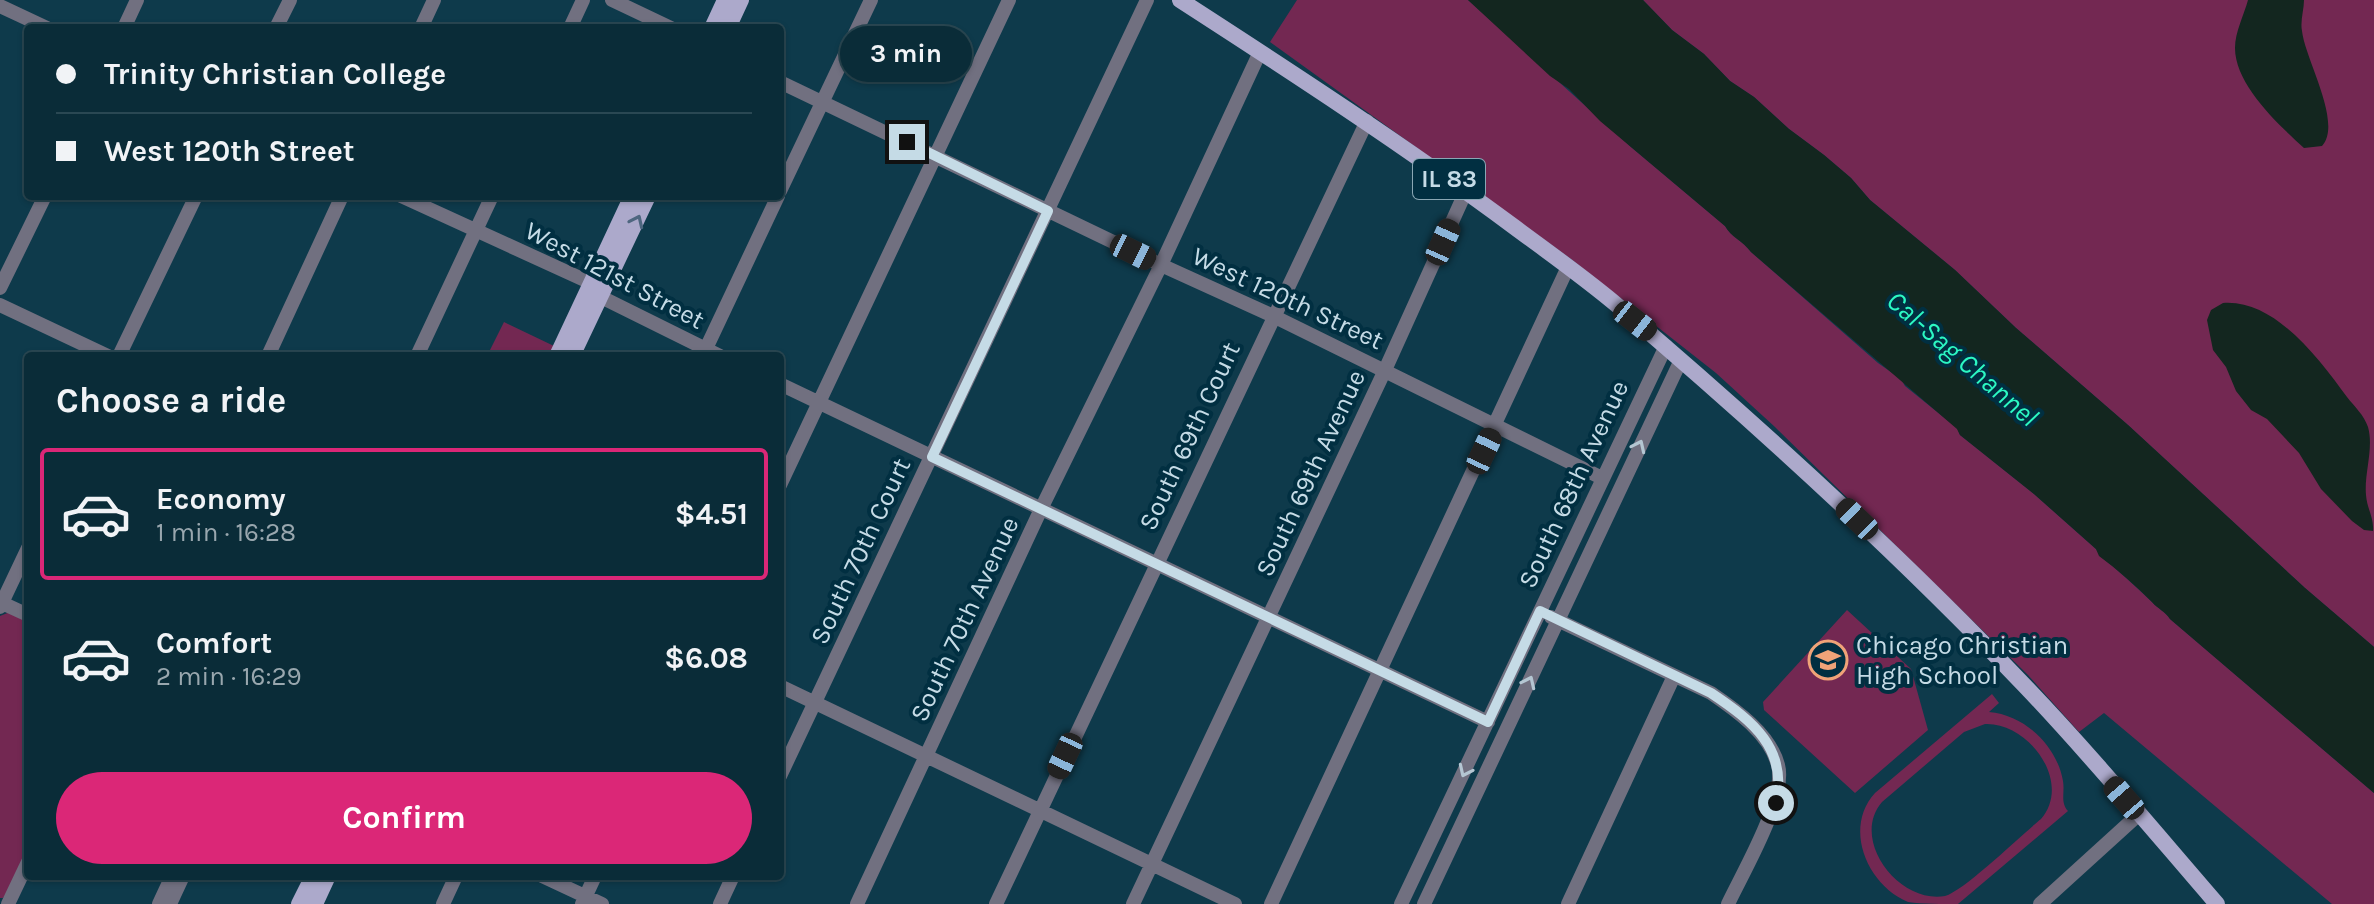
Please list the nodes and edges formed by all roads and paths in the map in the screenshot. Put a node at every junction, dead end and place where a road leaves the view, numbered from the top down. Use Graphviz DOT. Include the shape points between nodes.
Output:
graph roads {
  1 [pos="137,0"];
  2 [pos="290,0"];
  3 [pos="434,0"];
  4 [pos="583,0"];
  5 [pos="612,0"];
  6 [pos="725,0"];
  7 [pos="741,0"];
  8 [pos="871,0"];
  9 [pos="1009,0"];
  10 [pos="1147,0"];
  11 [pos="1180,0"];
  12 [pos="0,6"];
  13 [pos="38,24"];
  14 [pos="126,24"];
  15 [pos="278,24"];
  16 [pos="423,24"];
  17 [pos="572,24"];
  18 [pos="663,24"];
  19 [pos="714,24"];
  20 [pos="730,24"];
  21 [pos="1260,52"];
  22 [pos="784,84"];
  23 [pos="822,103"];
  24 [pos="1367,121"];
  25 [pos="935,155"];
  26 [pos="784,183"];
  27 [pos="1466,191"];
  28 [pos="43,200"];
  29 [pos="194,200"];
  30 [pos="340,200"];
  31 [pos="409,200"];
  32 [pos="490,200"];
  33 [pos="630,200"];
  34 [pos="646,200"];
  35 [pos="776,200"];
  36 [pos="1048,211"];
  37 [pos="475,231"];
  38 [pos="1161,265"];
  39 [pos="1568,267"];
  40 [pos="0,288"];
  41 [pos="596,290"];
  42 [pos="0,305"];
  43 [pos="1273,316"];
  44 [pos="1666,346"];
  45 [pos="100,352"];
  46 [pos="121,352"];
  47 [pos="270,352"];
  48 [pos="419,352"];
  49 [pos="559,352"];
  50 [pos="573,352"];
  51 [pos="704,352"];
  52 [pos="1681,360"];
  53 [pos="1385,370"];
  54 [pos="784,386"];
  55 [pos="819,403"];
  56 [pos="1497,424"];
  57 [pos="932,457"];
  58 [pos="784,477"];
  59 [pos="1602,478"];
  60 [pos="1041,509"];
  61 [pos="24,556"];
  62 [pos="1155,564"];
  63 [pos="1,604"];
  64 [pos="1540,611"];
  65 [pos="24,613"];
  66 [pos="1268,617"];
  67 [pos="1558,620"];
  68 [pos="1380,671"];
  69 [pos="1674,676"];
  70 [pos="784,688"];
  71 [pos="814,703"];
  72 [pos="1488,722"];
  73 [pos="927,755"];
  74 [pos="784,767"];
  75 [pos="1040,811"];
  76 [pos="2139,814"];
  77 [pos="1151,864"];
  78 [pos="24,869"];
  79 [pos="170,880"];
  80 [pos="181,880"];
  81 [pos="311,880"];
  82 [pos="326,880"];
  83 [pos="454,880"];
  84 [pos="549,880"];
  85 [pos="593,880"];
  86 [pos="731,880"];
  87 [pos="584,900"];
  88 [pos="5,903"];
  89 [pos="159,904"];
  90 [pos="170,904"];
  91 [pos="299,904"];
  92 [pos="315,904"];
  93 [pos="443,904"];
  94 [pos="602,904"];
  95 [pos="720,904"];
  96 [pos="857,904"];
  97 [pos="996,904"];
  98 [pos="1133,904"];
  99 [pos="1235,904"];
  100 [pos="1271,904"];
  101 [pos="1401,904"];
  102 [pos="1424,904"];
  103 [pos="1568,904"];
  104 [pos="1728,904"];
  105 [pos="2040,904"];
  106 [pos="2217,904"];
  1 -- 14 [label="street"];
  2 -- 15 [label="street"];
  3 -- 16 [label="street"];
  4 -- 17 [label="street"];
  5 -- 18 [label="street"];
  6 -- 19 [label="main road"];
  7 -- 20 [label="main road"];
  8 -- 23 [label="street"];
  9 -- 25 [label="street"];
  10 -- 36 [label="street, South 70th Court"];
  11 -- 21 [label="main road, IL 83"];
  12 -- 13 [label="street"];
  21 -- 24 [label="main road, IL 83"];
  21 -- 38 [label="street, South 70th Avenue"];
  22 -- 23 [label="street, West 120th Street"];
  23 -- 25 [label="street, West 120th Street"];
  23 -- 26 [label="street"];
  24 -- 27 [label="main road, IL 83"];
  24 -- 43 [label="street, South 69th Court"];
  25 -- 36 [label="street, West 120th Street"];
  25 -- 55 [label="street"];
  27 -- 39 [label="main road, IL 83"];
  27 -- 53 [label="street, South 69th Avenue"];
  28 -- 40 [label="street"];
  29 -- 46 [label="street"];
  30 -- 47 [label="street"];
  31 -- 37 [label="street, West 121st Street"];
  32 -- 37 [label="street"];
  33 -- 41 [label="main road"];
  41 -- 34 [label="main road, one-way"];
  35 -- 51 [label="street"];
  36 -- 38 [label="street, West 120th Street"];
  36 -- 57 [label="street, South 70th Court"];
  37 -- 41 [label="street, West 121st Street"];
  37 -- 48 [label="street"];
  38 -- 43 [label="street, West 120th Street"];
  38 -- 60 [label="street, South 70th Avenue"];
  39 -- 44 [label="main road, IL 83"];
  39 -- 56 [label="street"];
  41 -- 49 [label="main road"];
  41 -- 50 [label="main road"];
  41 -- 51 [label="street, West 121st Street"];
  42 -- 45 [label="street"];
  43 -- 53 [label="street, West 120th Street"];
  43 -- 62 [label="street, South 69th Court"];
  44 -- 52 [label="main road, IL 83"];
  44 -- 59 [label="street, South 68th Avenue"];
  67 -- 52 [label="street, one-way"];
  52 -- 76 [label="main road, IL 83" via="1940,600"];
  53 -- 56 [label="street, West 120th Street"];
  53 -- 66 [label="street, South 69th Avenue"];
  54 -- 55 [label="street"];
  55 -- 57 [label="street"];
  55 -- 58 [label="street"];
  56 -- 59 [label="street, West 120th Street"];
  56 -- 68 [label="street"];
  57 -- 60 [label="street"];
  57 -- 71 [label="street, South 70th Court"];
  59 -- 64 [label="street, South 68th Avenue"];
  60 -- 62 [label="street"];
  60 -- 73 [label="street, South 70th Avenue"];
  61 -- 63 [label="street"];
  62 -- 66 [label="street"];
  62 -- 75 [label="street, South 69th Court"];
  63 -- 65 [label="street"];
  64 -- 67 [label="street"];
  64 -- 72 [label="street, South 68th Avenue"];
  66 -- 68 [label="street"];
  66 -- 77 [label="street, South 69th Avenue"];
  67 -- 69 [label="street"];
  102 -- 67 [label="street, one-way"];
  68 -- 72 [label="street"];
  68 -- 100 [label="street"];
  69 -- 103 [label="street"];
  69 -- 104 [label="street" via="1734,708 1778,763 1776,803"];
  70 -- 71 [label="street"];
  71 -- 73 [label="street"];
  71 -- 74 [label="street, South 70th Court"];
  72 -- 101 [label="street, South 68th Avenue, one-way"];
  73 -- 75 [label="street"];
  73 -- 96 [label="street, South 70th Avenue"];
  75 -- 77 [label="street"];
  75 -- 97 [label="street, South 69th Court"];
  76 -- 105 [label="street"];
  76 -- 106 [label="main road, IL 83"];
  77 -- 98 [label="street, South 69th Avenue"];
  77 -- 99 [label="street"];
  78 -- 88 [label="street"];
  79 -- 89 [label="street"];
  80 -- 90 [label="street"];
  81 -- 91 [label="main road"];
  82 -- 92 [label="main road"];
  83 -- 93 [label="street"];
  84 -- 87 [label="street"];
  85 -- 87 [label="street"];
  86 -- 95 [label="street"];
  87 -- 94 [label="street"];
}
